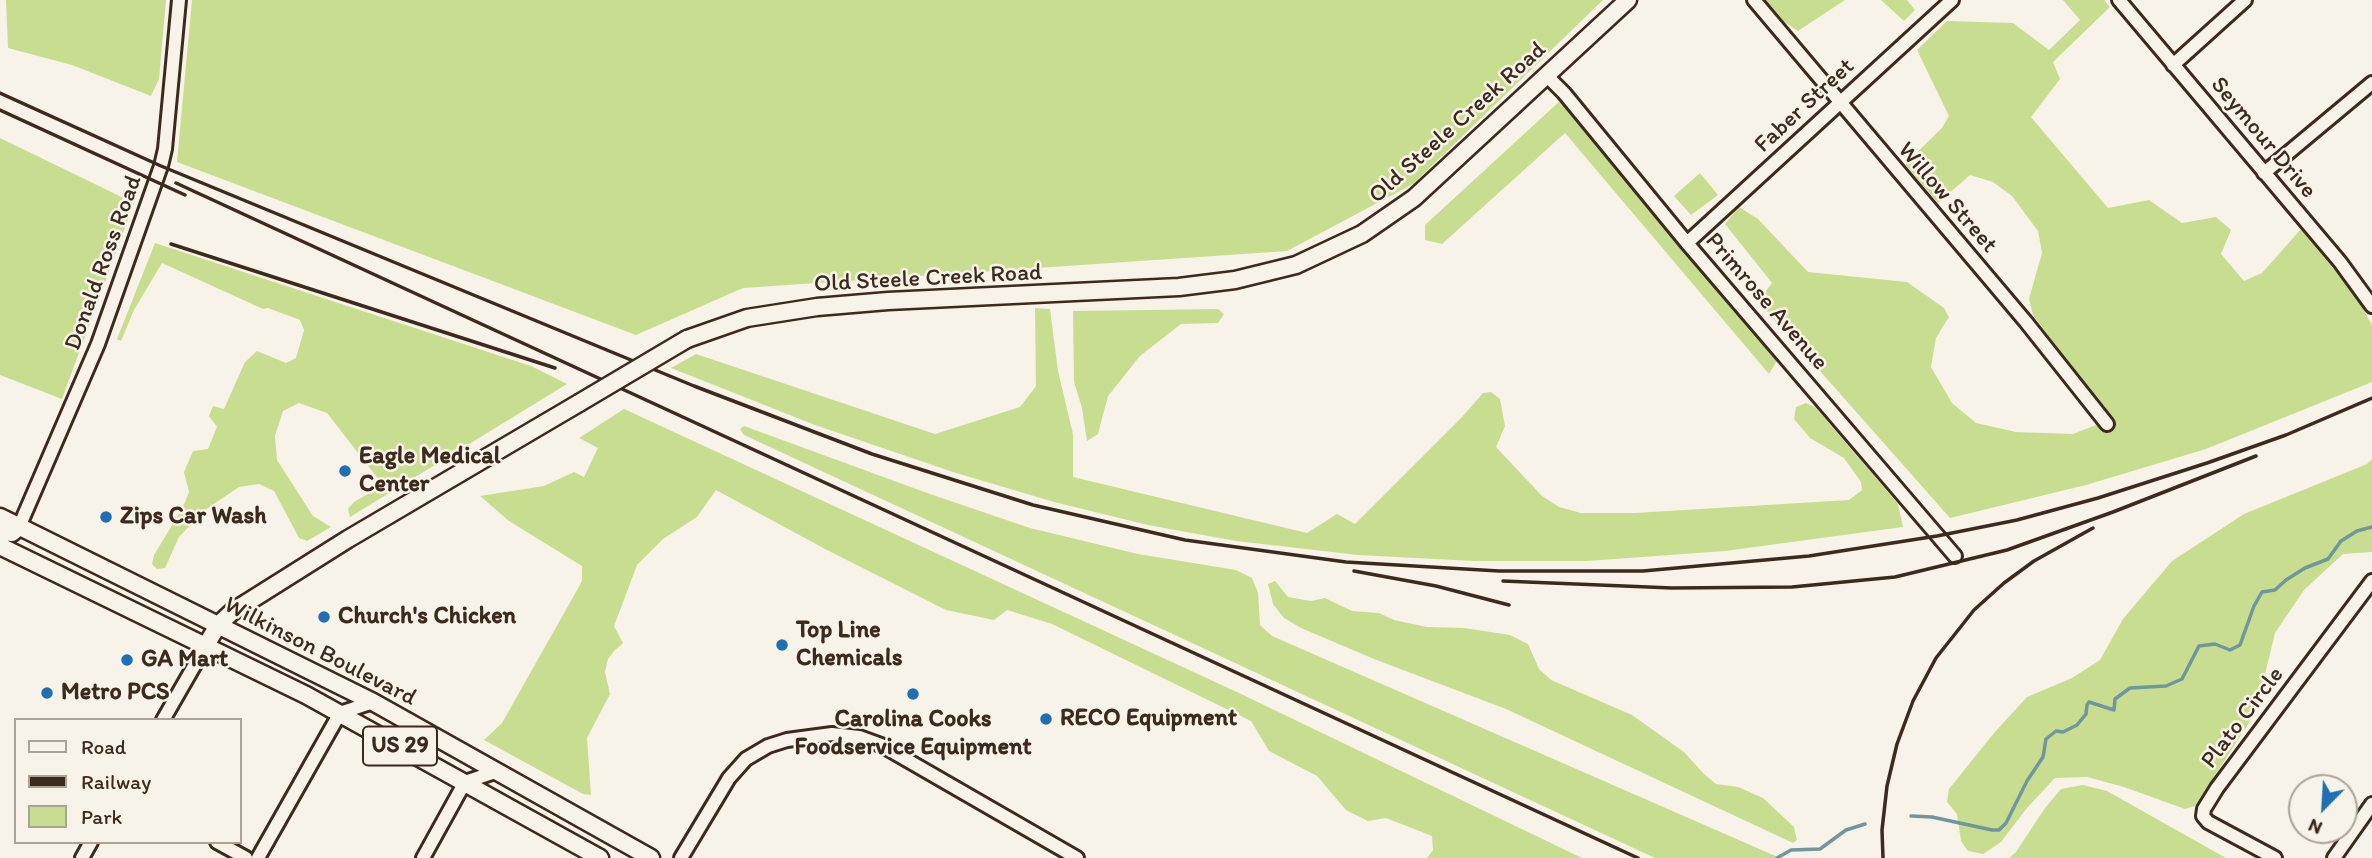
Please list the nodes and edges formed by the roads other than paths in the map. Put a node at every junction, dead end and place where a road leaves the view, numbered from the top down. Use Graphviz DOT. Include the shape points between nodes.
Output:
graph roads {
  1 [pos="179,0"];
  2 [pos="1629,0"];
  3 [pos="1754,0"];
  4 [pos="1952,0"];
  5 [pos="2119,0"];
  6 [pos="2245,0"];
  7 [pos="2173,65"];
  8 [pos="1546,75"];
  9 [pos="2372,83"];
  10 [pos="1839,103"];
  11 [pos="2264,173"];
  12 [pos="1687,243"];
  13 [pos="2372,306"];
  14 [pos="2107,424"];
  15 [pos="0,517"];
  16 [pos="19,527"];
  17 [pos="0,532"];
  18 [pos="0,546"];
  19 [pos="1955,556"];
  20 [pos="2372,581"];
  21 [pos="218,625"];
  22 [pos="205,647"];
  23 [pos="373,702"];
  24 [pos="340,713"];
  25 [pos="164,718"];
  26 [pos="495,772"];
  27 [pos="465,782"];
  28 [pos="2372,804"];
  29 [pos="222,844"];
  30 [pos="246,858"];
  31 [pos="258,858"];
  32 [pos="423,858"];
  33 [pos="600,858"];
  34 [pos="651,858"];
  35 [pos="681,858"];
  36 [pos="1077,858"];
  37 [pos="2275,858"];
  38 [pos="2334,858"];
  1 -- 16 [label="street, Donald Ross Road" via="160,166 99,344"];
  2 -- 8 [label="main road, Old Steele Creek Road"];
  3 -- 10 [label="street, Willow Street"];
  4 -- 10 [label="street, Faber Street"];
  5 -- 7 [label="street, Seymour Drive"];
  6 -- 7 [label="street"];
  7 -- 11 [label="street, Seymour Drive"];
  8 -- 12 [label="street, Primrose Avenue"];
  8 -- 21 [label="main road, Old Steele Creek Road, bridge" via="1394,214 1345,244 1296,265 1179,287 817,307 747,317 687,339 348,539"];
  9 -- 11 [label="street"];
  10 -- 12 [label="street, Faber Street"];
  10 -- 14 [label="street, Willow Street"];
  11 -- 13 [label="street, Seymour Drive"];
  12 -- 19 [label="street, Primrose Avenue"];
  15 -- 16 [label="main road, Wilkinson Boulevard / US 29"];
  16 -- 17 [label="main road" via="9,534"];
  16 -- 21 [label="main road, Wilkinson Boulevard / US 29"];
  18 -- 22 [label="main road, Wilkinson Boulevard / US 29"];
  20 -- 37 [label="street, Plato Circle" via="2204,809 2208,822"];
  21 -- 22 [label="main road"];
  21 -- 23 [label="main road, Wilkinson Boulevard / US 29"];
  22 -- 24 [label="main road, Wilkinson Boulevard / US 29"];
  22 -- 25 [label="street"];
  23 -- 24 [label="street"];
  23 -- 26 [label="main road, Wilkinson Boulevard / US 29"];
  24 -- 27 [label="main road, Wilkinson Boulevard / US 29"];
  24 -- 31 [label="street"];
  26 -- 27 [label="street"];
  26 -- 34 [label="main road, Wilkinson Boulevard / US 29"];
  27 -- 32 [label="street"];
  27 -- 33 [label="main road, Wilkinson Boulevard / US 29"];
  28 -- 38 [label="street"];
  29 -- 30 [label="street"];
  35 -- 36 [label="street" via="729,778 746,759 791,738 832,734 881,745"];
}
